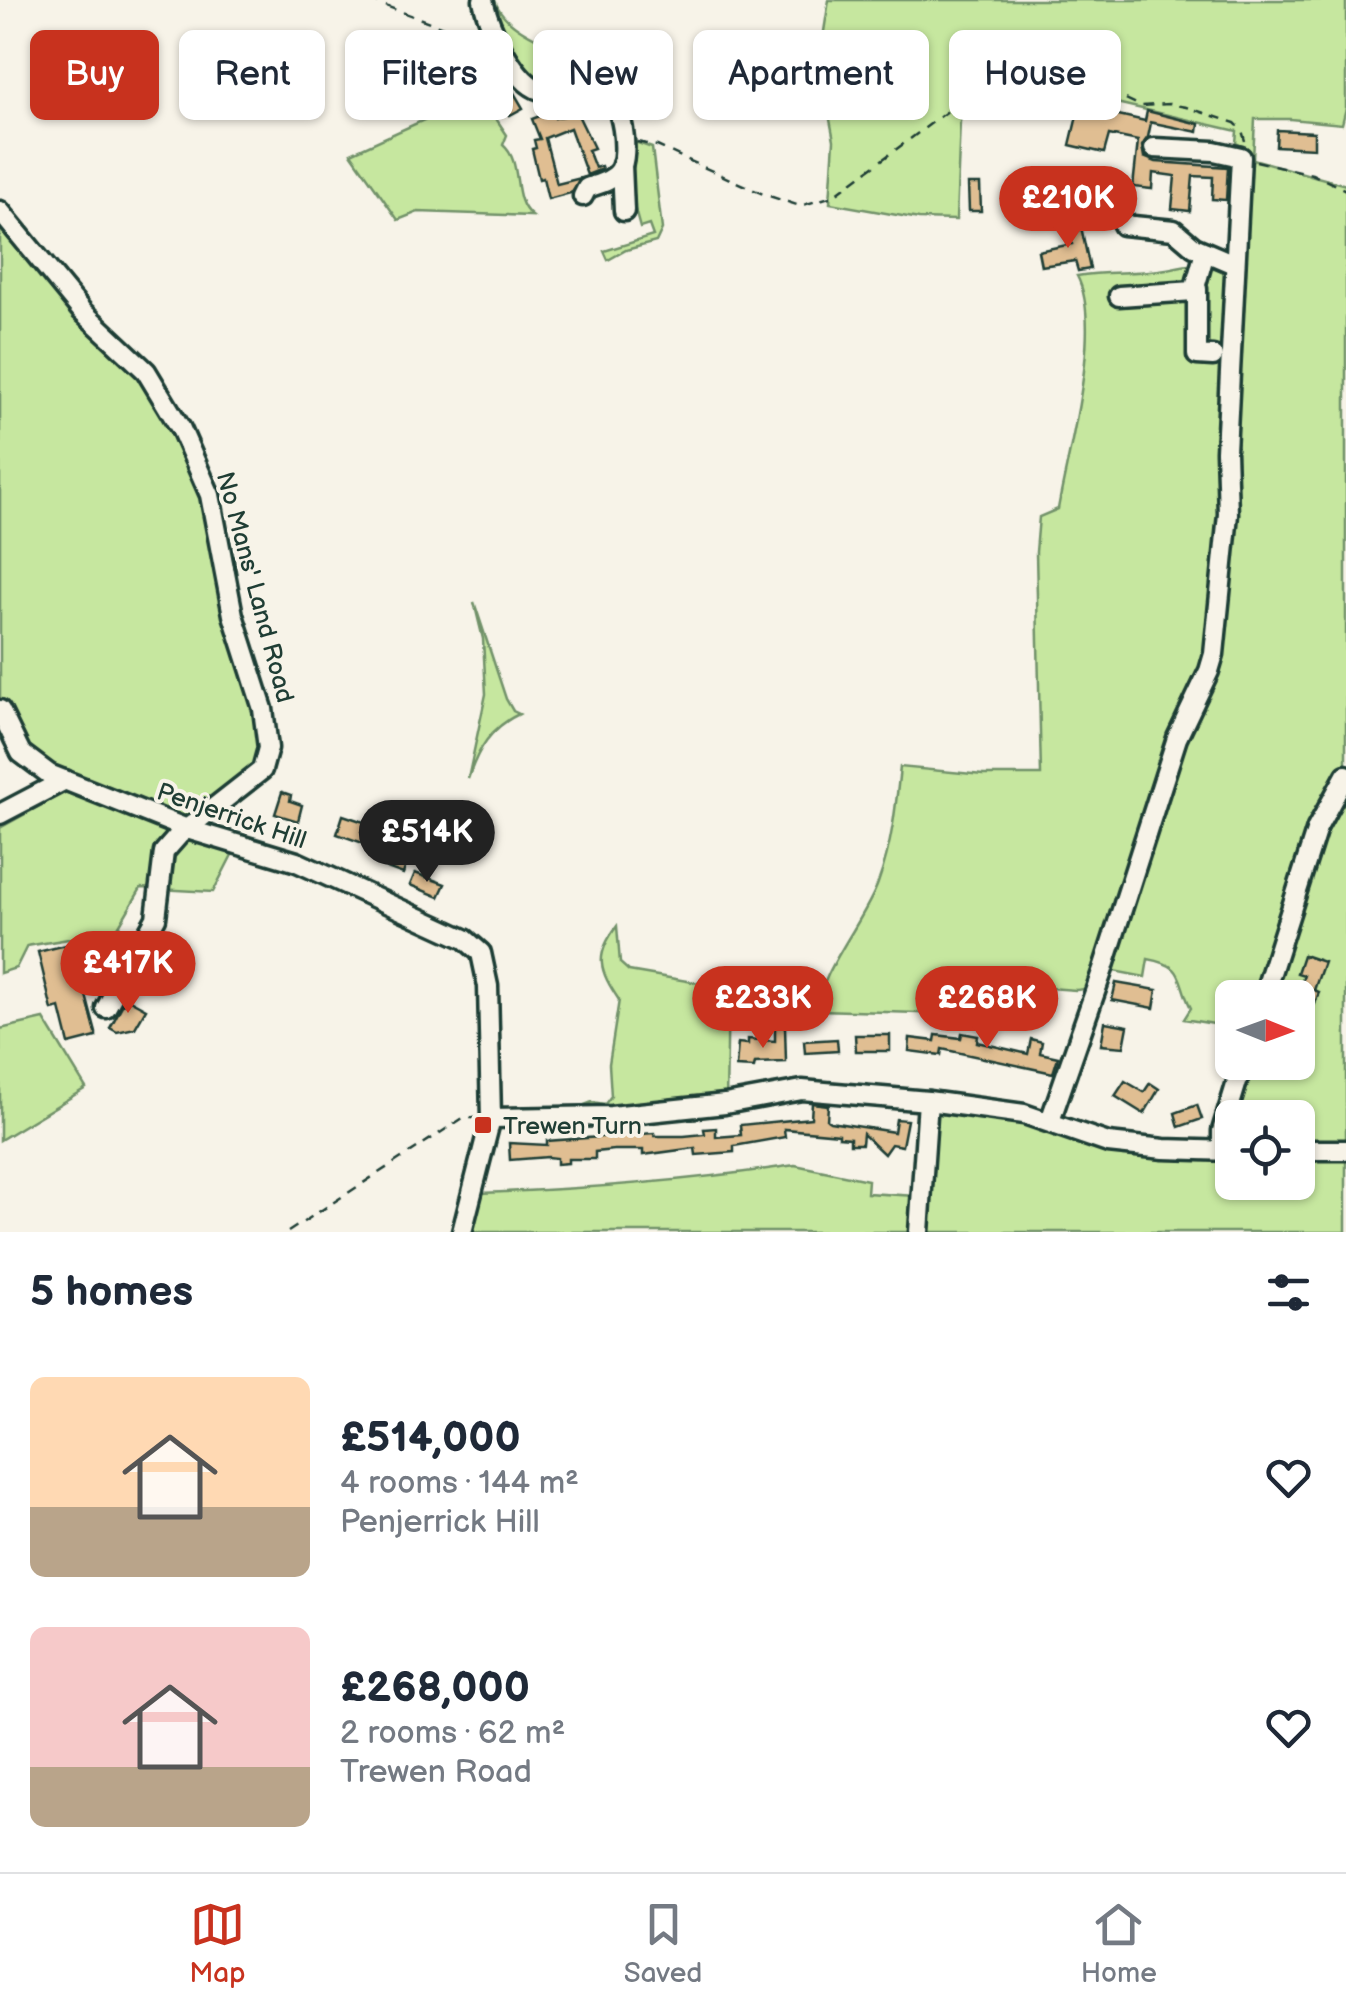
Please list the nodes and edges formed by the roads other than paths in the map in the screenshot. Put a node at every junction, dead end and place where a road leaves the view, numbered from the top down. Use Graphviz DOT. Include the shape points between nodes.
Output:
graph roads {
  1 [pos="483,0"];
  2 [pos="1154,148"];
  3 [pos="622,165"];
  4 [pos="583,196"];
  5 [pos="624,211"];
  6 [pos="0,212"];
  7 [pos="1123,226"];
  8 [pos="1204,252"];
  9 [pos="1234,264"];
  10 [pos="1197,289"];
  11 [pos="1119,296"];
  12 [pos="1212,356"];
  13 [pos="0,710"];
  14 [pos="1346,775"];
  15 [pos="66,780"];
  16 [pos="0,814"];
  17 [pos="190,830"];
  18 [pos="1269,980"];
  19 [pos="106,1008"];
  20 [pos="928,1101"];
  21 [pos="491,1118"];
  22 [pos="1050,1121"];
  23 [pos="1215,1150"];
  24 [pos="1315,1150"];
  25 [pos="1346,1150"];
  26 [pos="462,1232"];
  27 [pos="919,1232"];
  1 -- 3 [label="street" via="509,60 534,88 609,93 626,142"];
  2 -- 9 [label="street" via="1241,158"];
  3 -- 4 [label="street"];
  3 -- 5 [label="street"];
  6 -- 17 [label="street, No Mans' Land Road" via="82,311 146,371 206,484 234,615 263,709 268,754 259,774"];
  7 -- 8 [label="street" via="1174,230"];
  8 -- 9 [label="street"];
  8 -- 10 [label="street"];
  9 -- 22 [label="street" via="1228,514 1212,661 1180,727"];
  10 -- 11 [label="street"];
  10 -- 12 [label="street" via="1198,355"];
  13 -- 15 [label="street, Penjerrick Hill" via="22,753"];
  14 -- 18 [label="street" via="1317,828"];
  15 -- 16 [label="street"];
  15 -- 17 [label="street, Penjerrick Hill"];
  17 -- 19 [label="street, No Mans' Land Road" via="164,852 156,918"];
  17 -- 21 [label="street, Penjerrick Hill" via="298,862 481,953"];
  20 -- 21 [label="street" via="802,1090 612,1116"];
  20 -- 22 [label="street"];
  20 -- 27 [label="street"];
  21 -- 26 [label="street"];
  22 -- 23 [label="street" via="1108,1143"];
  24 -- 25 [label="street"];
}
